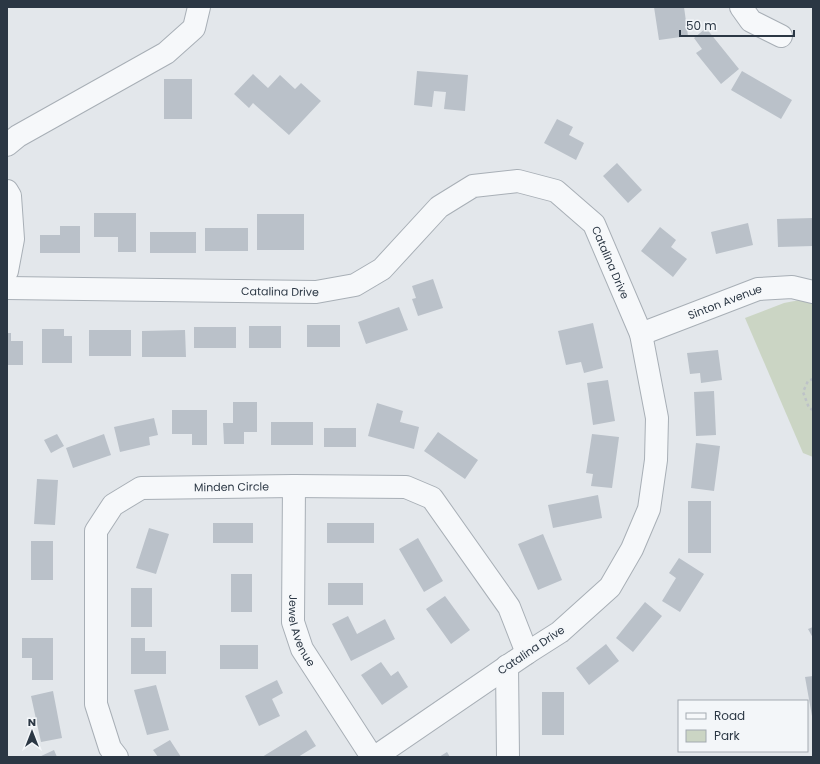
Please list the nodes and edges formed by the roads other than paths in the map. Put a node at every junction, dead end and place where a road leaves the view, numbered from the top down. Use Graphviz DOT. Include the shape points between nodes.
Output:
graph roads {
  1 [pos="199,7"];
  2 [pos="741,7"];
  3 [pos="781,36"];
  4 [pos="7,145"];
  5 [pos="7,191"];
  6 [pos="7,271"];
  7 [pos="7,288"];
  8 [pos="813,292"];
  9 [pos="641,334"];
  10 [pos="294,486"];
  11 [pos="527,653"];
  12 [pos="507,666"];
  13 [pos="116,757"];
  14 [pos="372,757"];
  15 [pos="375,757"];
  16 [pos="508,757"];
  1 -- 4 [label="street" via="194,28 166,53 18,136"];
  2 -- 3 [label="street" via="751,21"];
  5 -- 6 [label="street" via="10,196 13,239"];
  7 -- 9 [label="street, Catalina Drive" via="316,292 355,285 382,269 439,207 472,186 518,181 556,191 594,224"];
  8 -- 9 [label="street, Sinton Avenue" via="792,287 758,289"];
  9 -- 11 [label="street, Catalina Drive" via="657,418 656,460 649,509 632,550 610,587 560,632"];
  10 -- 11 [label="street, Minden Circle" via="406,487 432,498 509,607"];
  10 -- 13 [label="street, Minden Circle" via="141,488 113,505 96,532 96,704 110,748"];
  10 -- 14 [label="street, Jewel Avenue" via="293,622 302,649"];
  11 -- 12 [label="street, Catalina Drive"];
  12 -- 15 [label="street, Catalina Drive"];
  12 -- 16 [label="street"];
}
